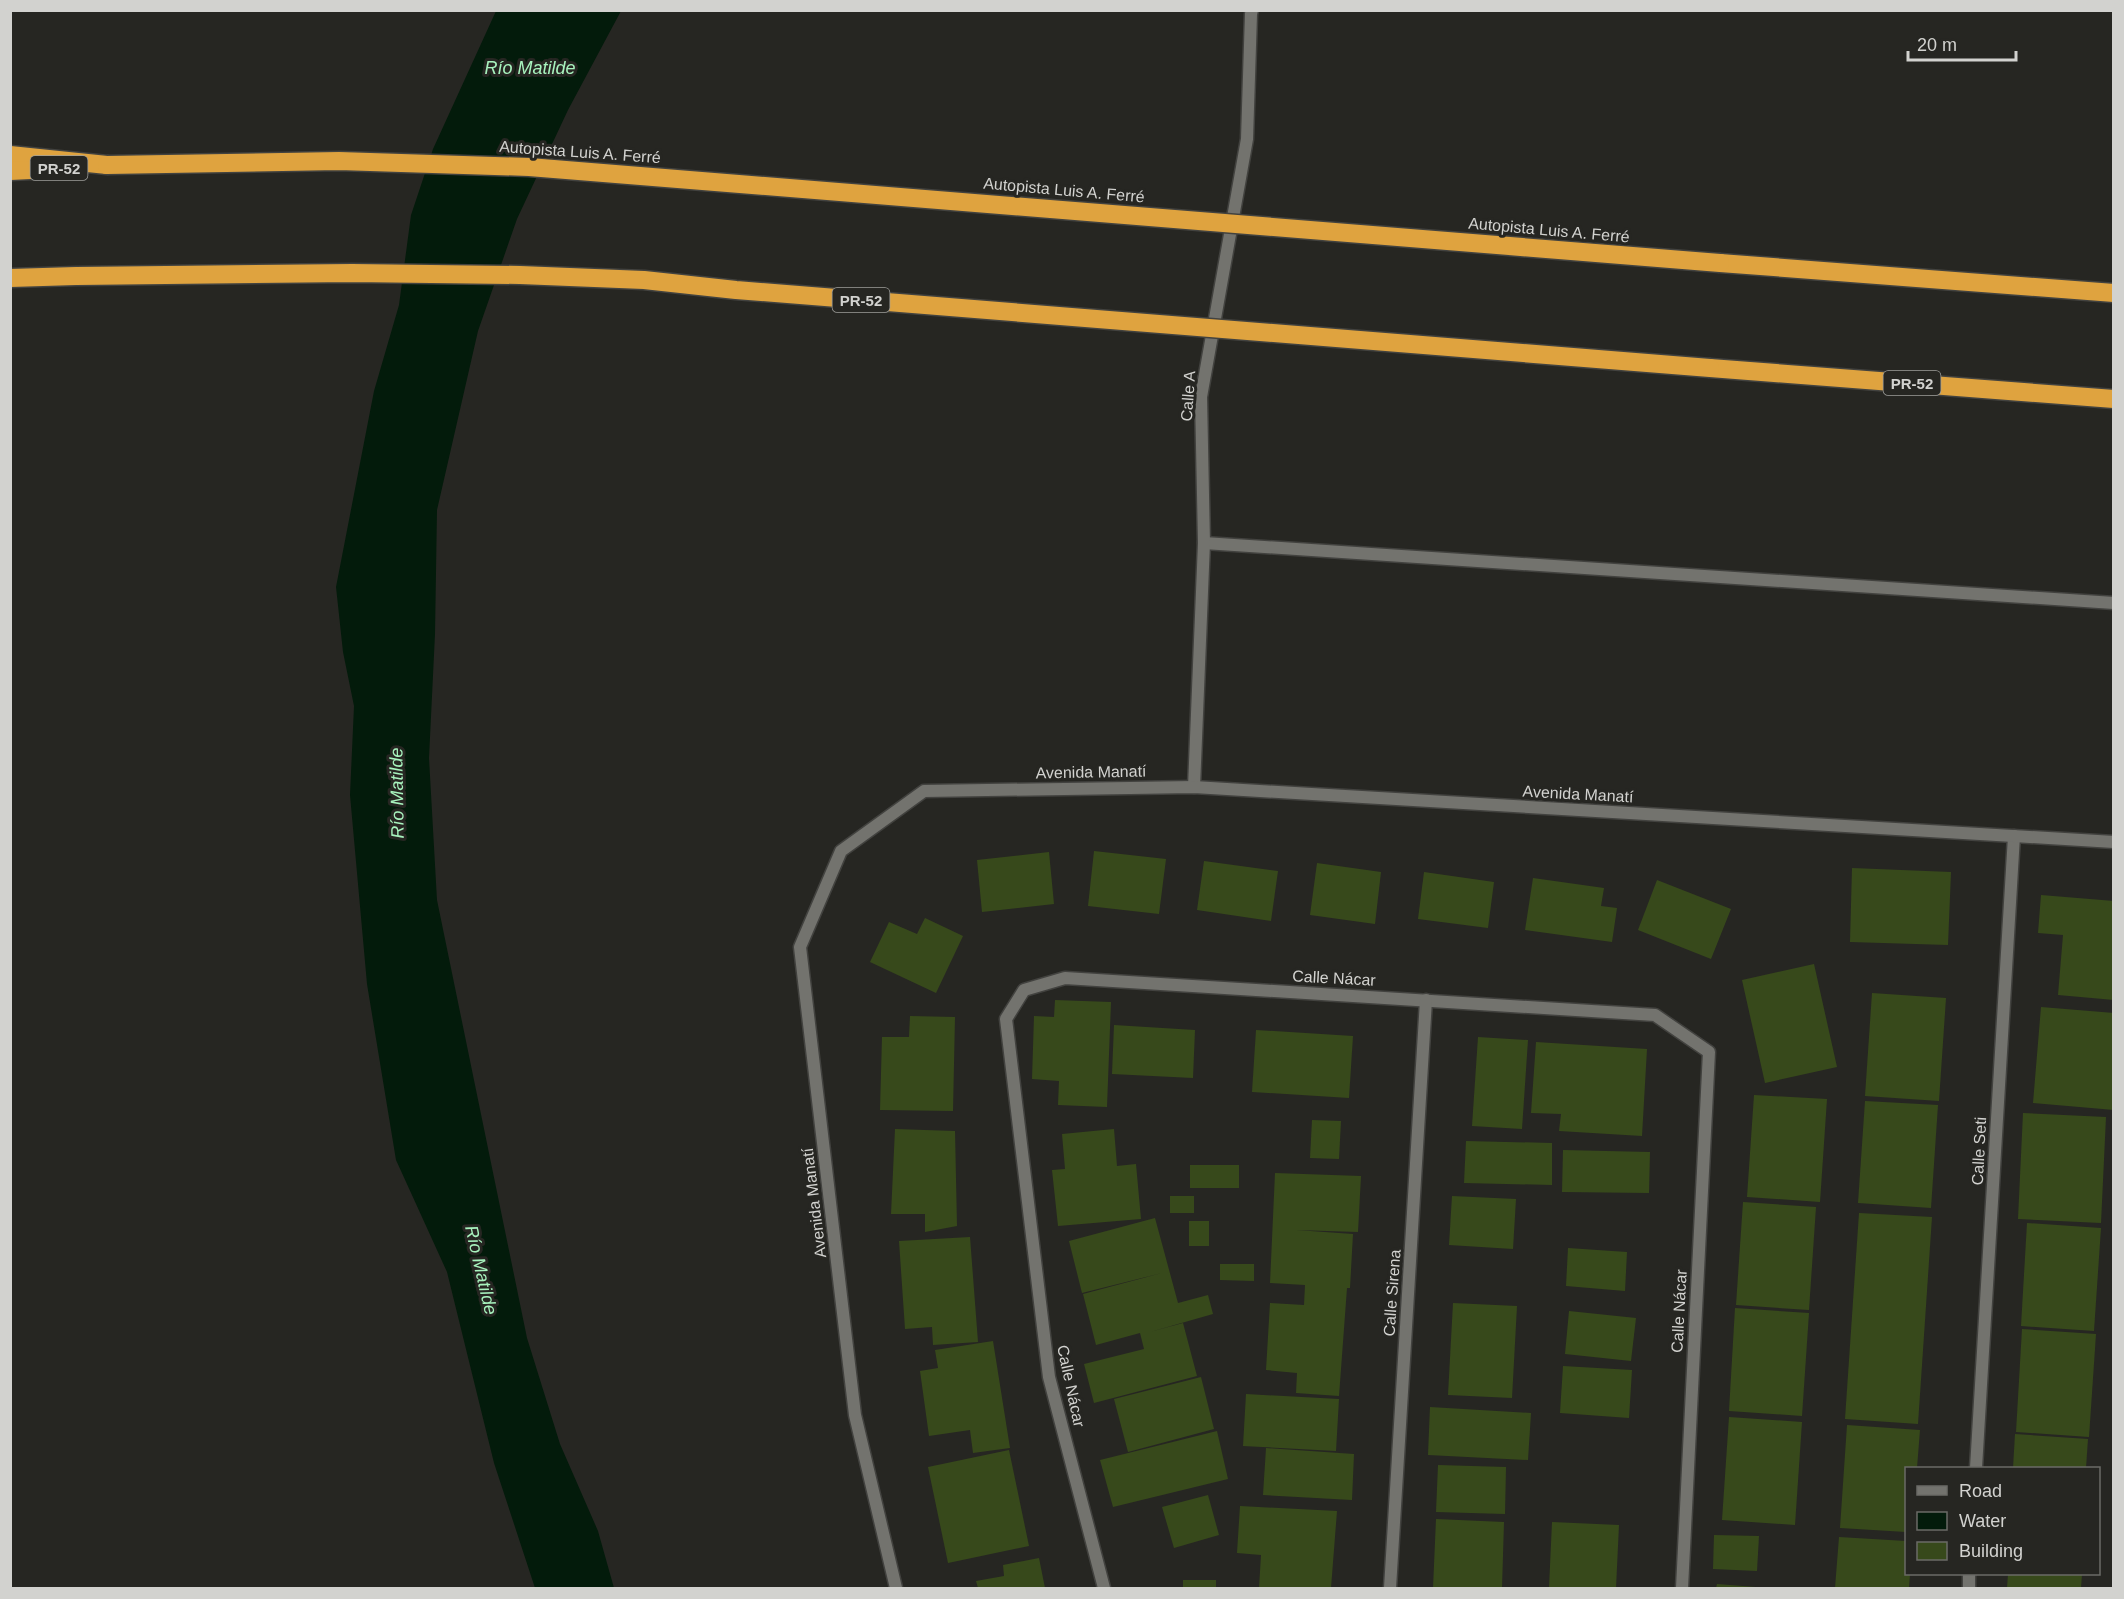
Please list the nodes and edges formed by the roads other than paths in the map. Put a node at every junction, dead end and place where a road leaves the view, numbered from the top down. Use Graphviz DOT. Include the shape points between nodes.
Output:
graph roads {
  1 [pos="1252,10"];
  2 [pos="10,155"];
  3 [pos="107,165"];
  4 [pos="10,171"];
  5 [pos="10,278"];
  6 [pos="2114,293"];
  7 [pos="2114,399"];
  8 [pos="1204,543"];
  9 [pos="2114,603"];
  10 [pos="1194,787"];
  11 [pos="2014,836"];
  12 [pos="2114,842"];
  13 [pos="1426,1000"];
  14 [pos="1976,1467"];
  15 [pos="896,1588"];
  16 [pos="1104,1588"];
  17 [pos="1390,1588"];
  18 [pos="1682,1588"];
  1 -- 8 [label="street, Calle A" via="1247,139 1201,397"];
  2 -- 3 [label="highway"];
  3 -- 4 [label="highway, Autopista Luis A. Ferré / PR-52"];
  3 -- 6 [label="highway, Autopista Luis A. Ferré / PR-52, bridge" via="339,161 529,167"];
  5 -- 7 [label="highway, PR-52, bridge" via="352,273 644,280"];
  8 -- 9 [label="street"];
  8 -- 10 [label="street, Calle A"];
  10 -- 11 [label="street, Avenida Manatí"];
  10 -- 15 [label="street, Avenida Manatí" via="924,791 841,851 800,946 855,1415"];
  11 -- 12 [label="street, Avenida Manatí"];
  11 -- 14 [label="street, Calle Seti"];
  13 -- 16 [label="street, Calle Nácar" via="1065,978 1024,990 1006,1019 1049,1377"];
  13 -- 17 [label="street, Calle Sirena"];
  13 -- 18 [label="street, Calle Nácar" via="1655,1014 1708,1052"];
}
